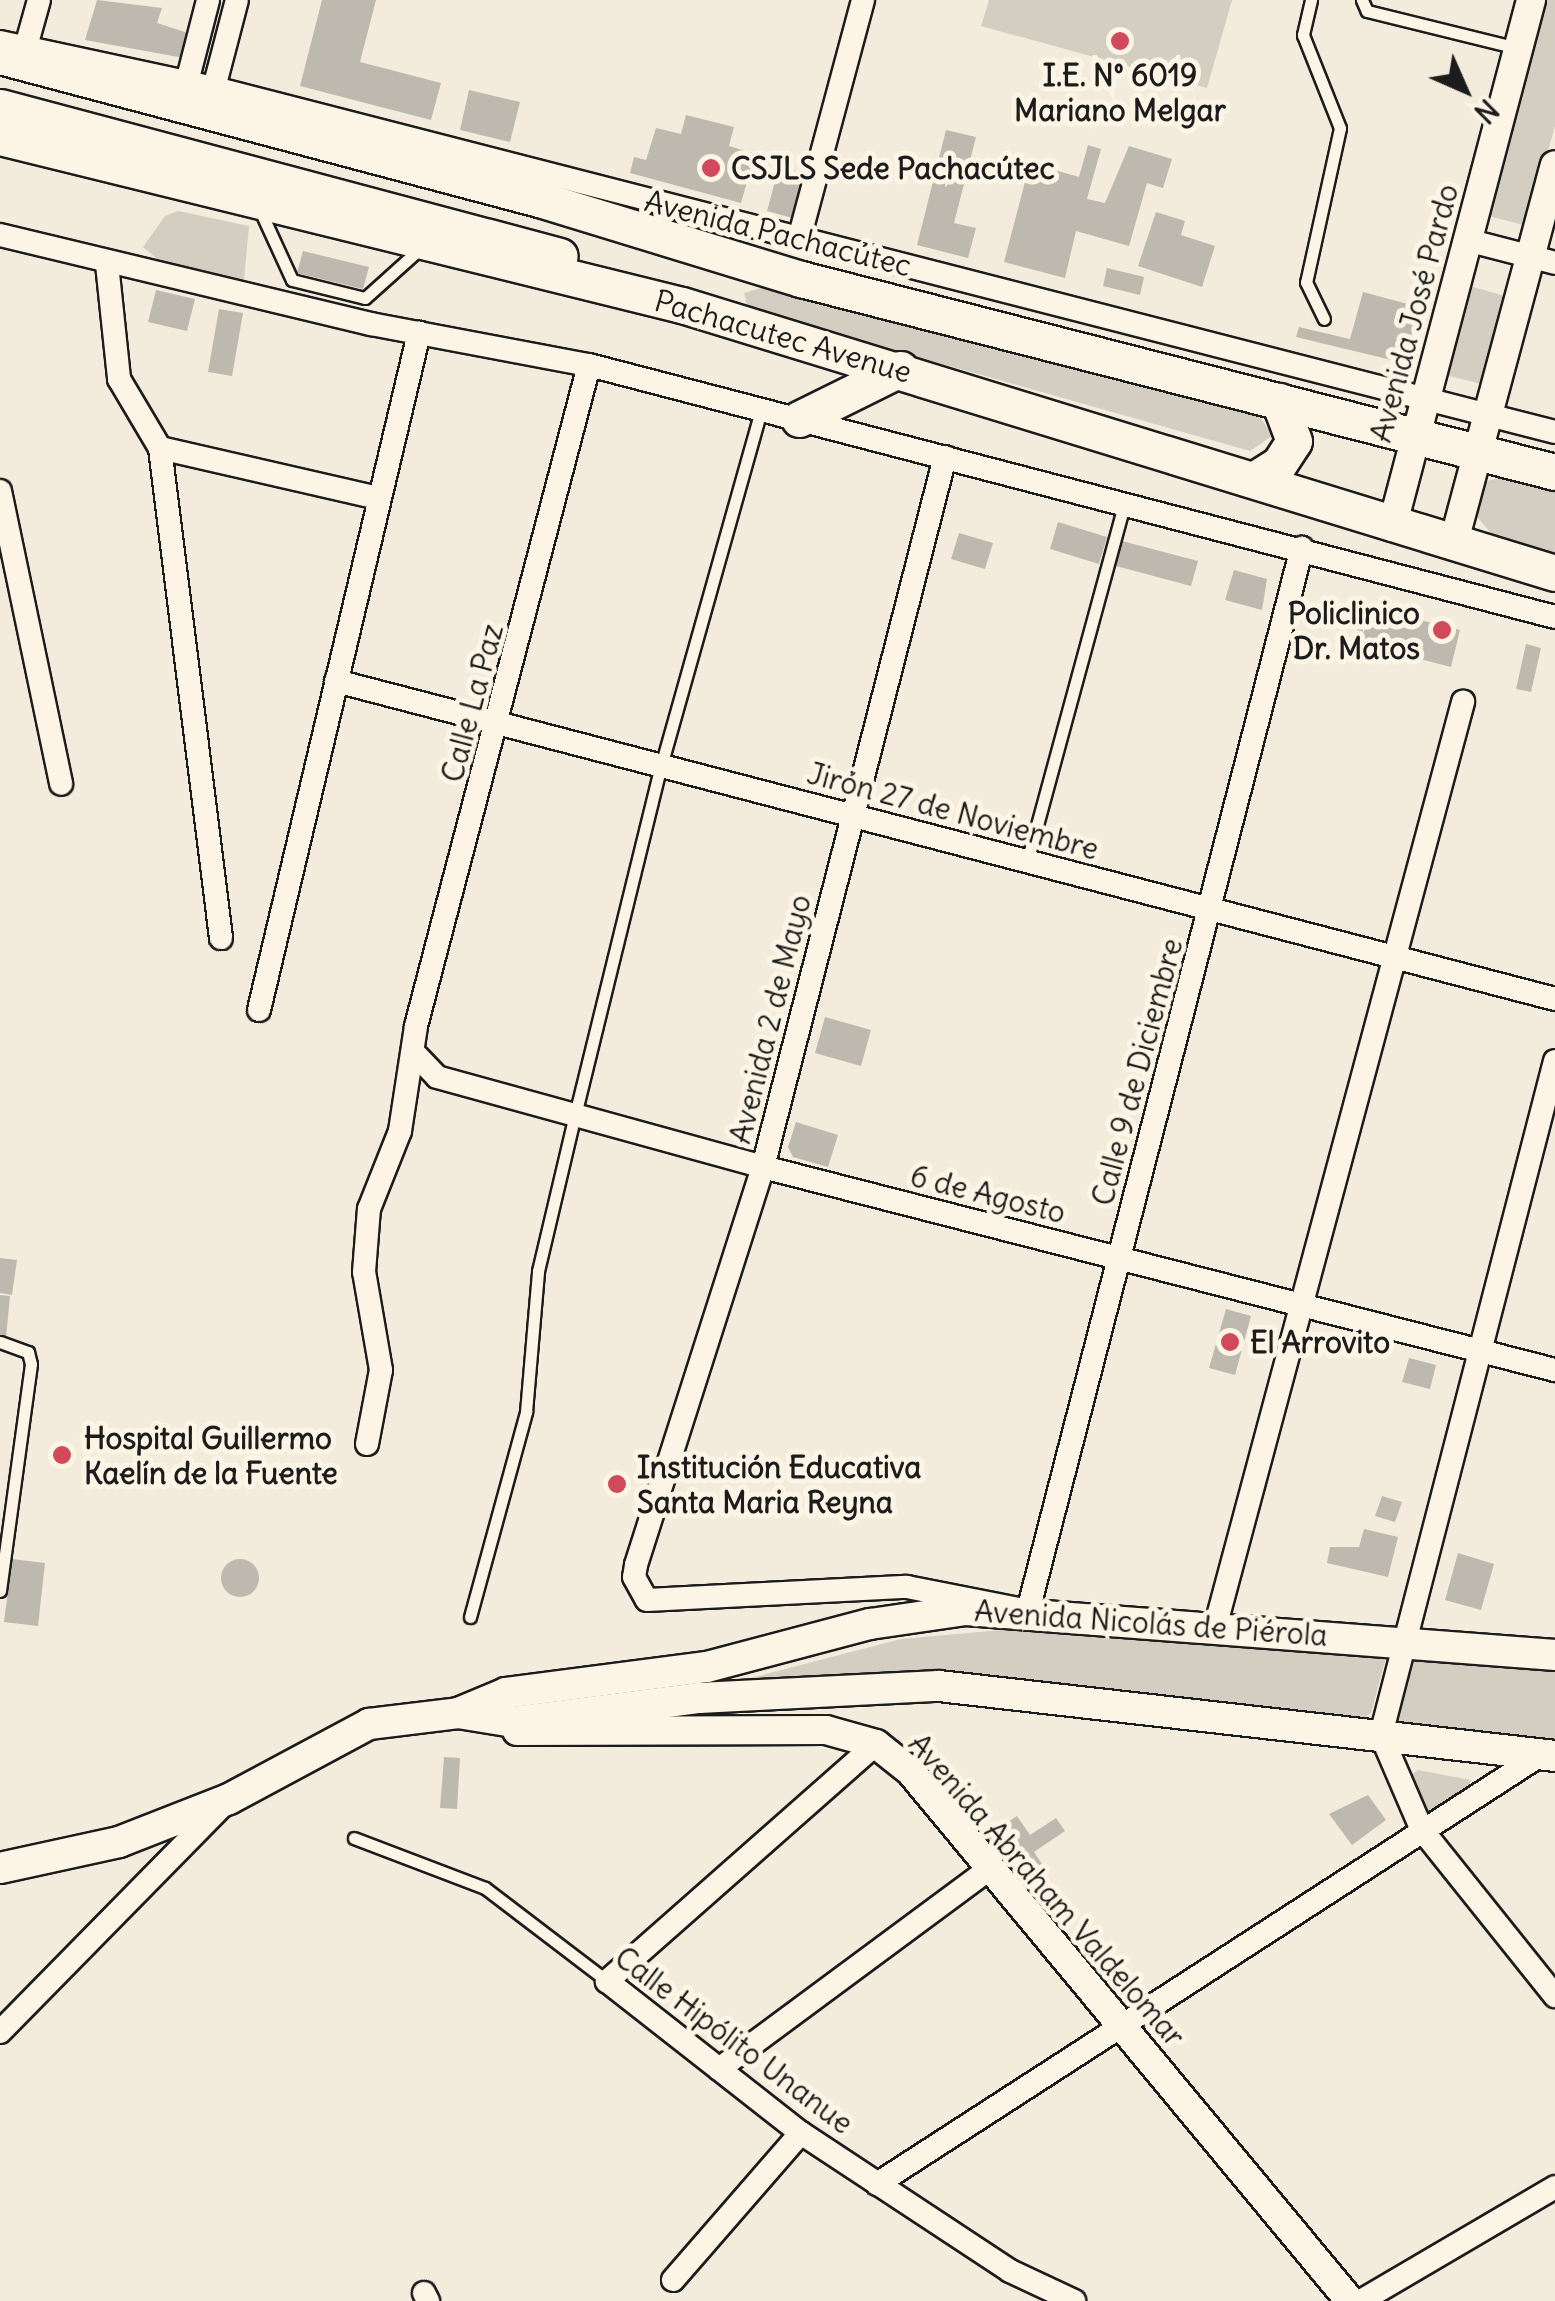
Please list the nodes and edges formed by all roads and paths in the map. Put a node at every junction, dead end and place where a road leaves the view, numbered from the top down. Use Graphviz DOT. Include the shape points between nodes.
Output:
graph roads {
  1 [pos="38,0"];
  2 [pos="208,0"];
  3 [pos="237,0"];
  4 [pos="863,0"];
  5 [pos="1312,0"];
  6 [pos="1362,0"];
  7 [pos="1531,0"];
  8 [pos="0,42"];
  9 [pos="1518,48"];
  10 [pos="13,49"];
  11 [pos="0,81"];
  12 [pos="187,82"];
  13 [pos="214,88"];
  14 [pos="0,107"];
  15 [pos="0,137"];
  16 [pos="1555,164"];
  17 [pos="253,196"];
  18 [pos="0,234"];
  19 [pos="800,238"];
  20 [pos="1467,240"];
  21 [pos="427,242"];
  22 [pos="714,254"];
  23 [pos="1543,259"];
  24 [pos="107,264"];
  25 [pos="682,305"];
  26 [pos="1324,319"];
  27 [pos="418,333"];
  28 [pos="590,365"];
  29 [pos="900,369"];
  30 [pos="1426,396"];
  31 [pos="1279,402"];
  32 [pos="761,410"];
  33 [pos="1488,413"];
  34 [pos="799,420"];
  35 [pos="1555,432"];
  36 [pos="1415,437"];
  37 [pos="160,448"];
  38 [pos="1477,451"];
  39 [pos="945,456"];
  40 [pos="1555,472"];
  41 [pos="1255,479"];
  42 [pos="0,490"];
  43 [pos="379,498"];
  44 [pos="1125,502"];
  45 [pos="1392,527"];
  46 [pos="1453,545"];
  47 [pos="1302,548"];
  48 [pos="1550,575"];
  49 [pos="1555,617"];
  50 [pos="336,681"];
  51 [pos="1464,702"];
  52 [pos="499,724"];
  53 [pos="661,766"];
  54 [pos="60,784"];
  55 [pos="854,816"];
  56 [pos="1027,862"];
  57 [pos="1211,910"];
  58 [pos="221,938"];
  59 [pos="1395,958"];
  60 [pos="1555,1000"];
  61 [pos="259,1010"];
  62 [pos="416,1054"];
  63 [pos="1555,1061"];
  64 [pos="575,1115"];
  65 [pos="763,1167"];
  66 [pos="1119,1259"];
  67 [pos="1301,1306"];
  68 [pos="0,1342"];
  69 [pos="1480,1351"];
  70 [pos="1555,1370"];
  71 [pos="366,1444"];
  72 [pos="0,1591"];
  73 [pos="1028,1610"];
  74 [pos="470,1617"];
  75 [pos="1216,1624"];
  76 [pos="1403,1640"];
  77 [pos="1555,1655"];
  78 [pos="458,1713"];
  79 [pos="412,1720"];
  80 [pos="1381,1735"];
  81 [pos="876,1744"];
  82 [pos="1549,1755"];
  83 [pos="228,1799"];
  84 [pos="1422,1830"];
  85 [pos="354,1838"];
  86 [pos="0,1868"];
  87 [pos="991,1868"];
  88 [pos="607,1981"];
  89 [pos="1555,1996"];
  90 [pos="1121,2025"];
  91 [pos="0,2032"];
  92 [pos="719,2069"];
  93 [pos="802,2134"];
  94 [pos="876,2184"];
  95 [pos="1555,2187"];
  96 [pos="672,2280"];
  97 [pos="1074,2301"];
  98 [pos="1350,2301"];
  99 [pos="1361,2301"];
  1 -- 10 [label="street"];
  2 -- 12 [label="street"];
  3 -- 13 [label="street"];
  4 -- 19 [label="street"];
  5 -- 26 [label="lane" via="1303,35 1340,128 1306,282"];
  6 -- 9 [label="lane" via="1367,11"];
  7 -- 9 [label="street, Avenida José Pardo"];
  8 -- 10 [label="street, Avenida Pachacútec"];
  9 -- 20 [label="street, Avenida José Pardo"];
  10 -- 12 [label="street, Avenida Pachacútec"];
  10 -- 22 [label="main road, Pachacutec Avenue"];
  11 -- 22 [label="main road, Avenida Pachacútec" via="533,220"];
  12 -- 13 [label="street, Avenida Pachacútec"];
  13 -- 19 [label="street, Avenida Pachacútec"];
  14 -- 25 [label="main road" via="514,238"];
  15 -- 17 [label="main road, Pachacutec Avenue"];
  16 -- 23 [label="street"];
  17 -- 21 [label="main road, Pachacutec Avenue"];
  17 -- 21 [label="lane" via="292,280 365,298"];
  18 -- 24 [label="street"];
  19 -- 30 [label="street, Avenida Pachacútec"];
  20 -- 23 [label="street"];
  20 -- 30 [label="street, Avenida José Pardo"];
  21 -- 25 [label="main road, Pachacutec Avenue"];
  22 -- 31 [label="main road, Pachacutec Avenue"];
  23 -- 33 [label="street"];
  24 -- 27 [label="street"];
  24 -- 37 [label="street" via="118,379"];
  25 -- 29 [label="main road, Pachacutec Avenue"];
  27 -- 28 [label="street"];
  27 -- 43 [label="street"];
  28 -- 32 [label="street"];
  28 -- 52 [label="street, Calle La Paz"];
  29 -- 34 [label="main road"];
  29 -- 41 [label="main road, Pachacutec Avenue"];
  30 -- 33 [label="street, Avenida Pachacútec"];
  30 -- 36 [label="street, Avenida José Pardo"];
  31 -- 36 [label="main road, Pachacutec Avenue"];
  31 -- 41 [label="main road" via="1294,441 1279,464"];
  32 -- 34 [label="street"];
  32 -- 53 [label="lane"];
  33 -- 35 [label="street, Avenida Pachacútec"];
  33 -- 38 [label="street"];
  34 -- 39 [label="street"];
  36 -- 38 [label="main road, Pachacutec Avenue"];
  36 -- 45 [label="street, Avenida José Pardo"];
  37 -- 43 [label="street"];
  37 -- 58 [label="street"];
  38 -- 40 [label="main road, Pachacutec Avenue"];
  38 -- 46 [label="street"];
  39 -- 44 [label="street"];
  39 -- 55 [label="street, Avenida 2 de Mayo"];
  41 -- 45 [label="main road, Pachacutec Avenue"];
  42 -- 54 [label="street"];
  43 -- 50 [label="street"];
  44 -- 47 [label="street"];
  44 -- 56 [label="lane"];
  45 -- 46 [label="main road, Pachacutec Avenue"];
  46 -- 48 [label="main road, Pachacutec Avenue"];
  47 -- 49 [label="street"];
  47 -- 57 [label="street, Calle 9 de Diciembre"];
  50 -- 52 [label="street, Jirón 27 de Noviembre"];
  50 -- 61 [label="street"];
  51 -- 59 [label="street"];
  52 -- 53 [label="street, Jirón 27 de Noviembre"];
  52 -- 62 [label="street, Calle La Paz" via="416,1026"];
  53 -- 55 [label="street, Jirón 27 de Noviembre"];
  53 -- 64 [label="lane"];
  55 -- 56 [label="street, Jirón 27 de Noviembre"];
  55 -- 65 [label="street, Avenida 2 de Mayo"];
  56 -- 57 [label="street, Jirón 27 de Noviembre"];
  57 -- 59 [label="street, Jirón 27 de Noviembre"];
  57 -- 66 [label="street, Calle 9 de Diciembre"];
  59 -- 60 [label="street, Jirón 27 de Noviembre"];
  59 -- 67 [label="street"];
  62 -- 64 [label="street, 6 de Agosto" via="437,1077"];
  62 -- 71 [label="street, Calle La Paz" via="400,1131 364,1237 381,1370"];
  63 -- 69 [label="street"];
  64 -- 65 [label="street, 6 de Agosto"];
  64 -- 74 [label="lane" via="538,1271 526,1412"];
  65 -- 66 [label="street, 6 de Agosto"];
  65 -- 73 [label="street, Avenida 2 de Mayo" via="636,1565 638,1590 677,1604 907,1587"];
  66 -- 67 [label="street, 6 de Agosto"];
  66 -- 73 [label="street, Calle 9 de Diciembre"];
  67 -- 69 [label="street, 6 de Agosto"];
  67 -- 75 [label="street"];
  68 -- 72 [label="lane" via="28,1352 31,1364"];
  69 -- 70 [label="street, 6 de Agosto"];
  69 -- 76 [label="street"];
  73 -- 75 [label="main road, Avenida Nicolás de Piérola"];
  73 -- 78 [label="main road, Avenida Nicolás de Piérola" via="966,1610 870,1624 707,1667 506,1693"];
  75 -- 76 [label="main road, Avenida Nicolás de Piérola"];
  76 -- 77 [label="main road, Avenida Nicolás de Piérola"];
  76 -- 80 [label="street"];
  78 -- 79 [label="main road, Avenida Nicolás de Piérola"];
  78 -- 80 [label="main road, Avenida Nicolás de Piérola" via="513,1722 699,1698 938,1686"];
  79 -- 81 [label="street, Avenida Abraham Valdelomar" via="530,1732 826,1730"];
  79 -- 83 [label="main road, Avenida Nicolás de Piérola" via="369,1724"];
  80 -- 82 [label="main road, Avenida Nicolás de Piérola"];
  80 -- 84 [label="street"];
  81 -- 87 [label="street, Avenida Abraham Valdelomar" via="910,1771"];
  81 -- 88 [label="street"];
  82 -- 84 [label="street"];
  83 -- 86 [label="main road, Avenida Nicolás de Piérola" via="120,1842"];
  83 -- 91 [label="street"];
  84 -- 89 [label="street"];
  84 -- 90 [label="street"];
  85 -- 88 [label="lane, Calle Hipólito Unanue" via="485,1888"];
  87 -- 90 [label="street, Avenida Abraham Valdelomar"];
  87 -- 92 [label="street"];
  88 -- 92 [label="street, Calle Hipólito Unanue"];
  90 -- 94 [label="street"];
  90 -- 98 [label="street, Avenida Abraham Valdelomar"];
  92 -- 93 [label="street, Calle Hipólito Unanue"];
  93 -- 94 [label="street, Calle Hipólito Unanue"];
  93 -- 96 [label="street"];
  94 -- 97 [label="street, Calle Hipólito Unanue" via="1010,2270"];
  95 -- 99 [label="street"];
}
